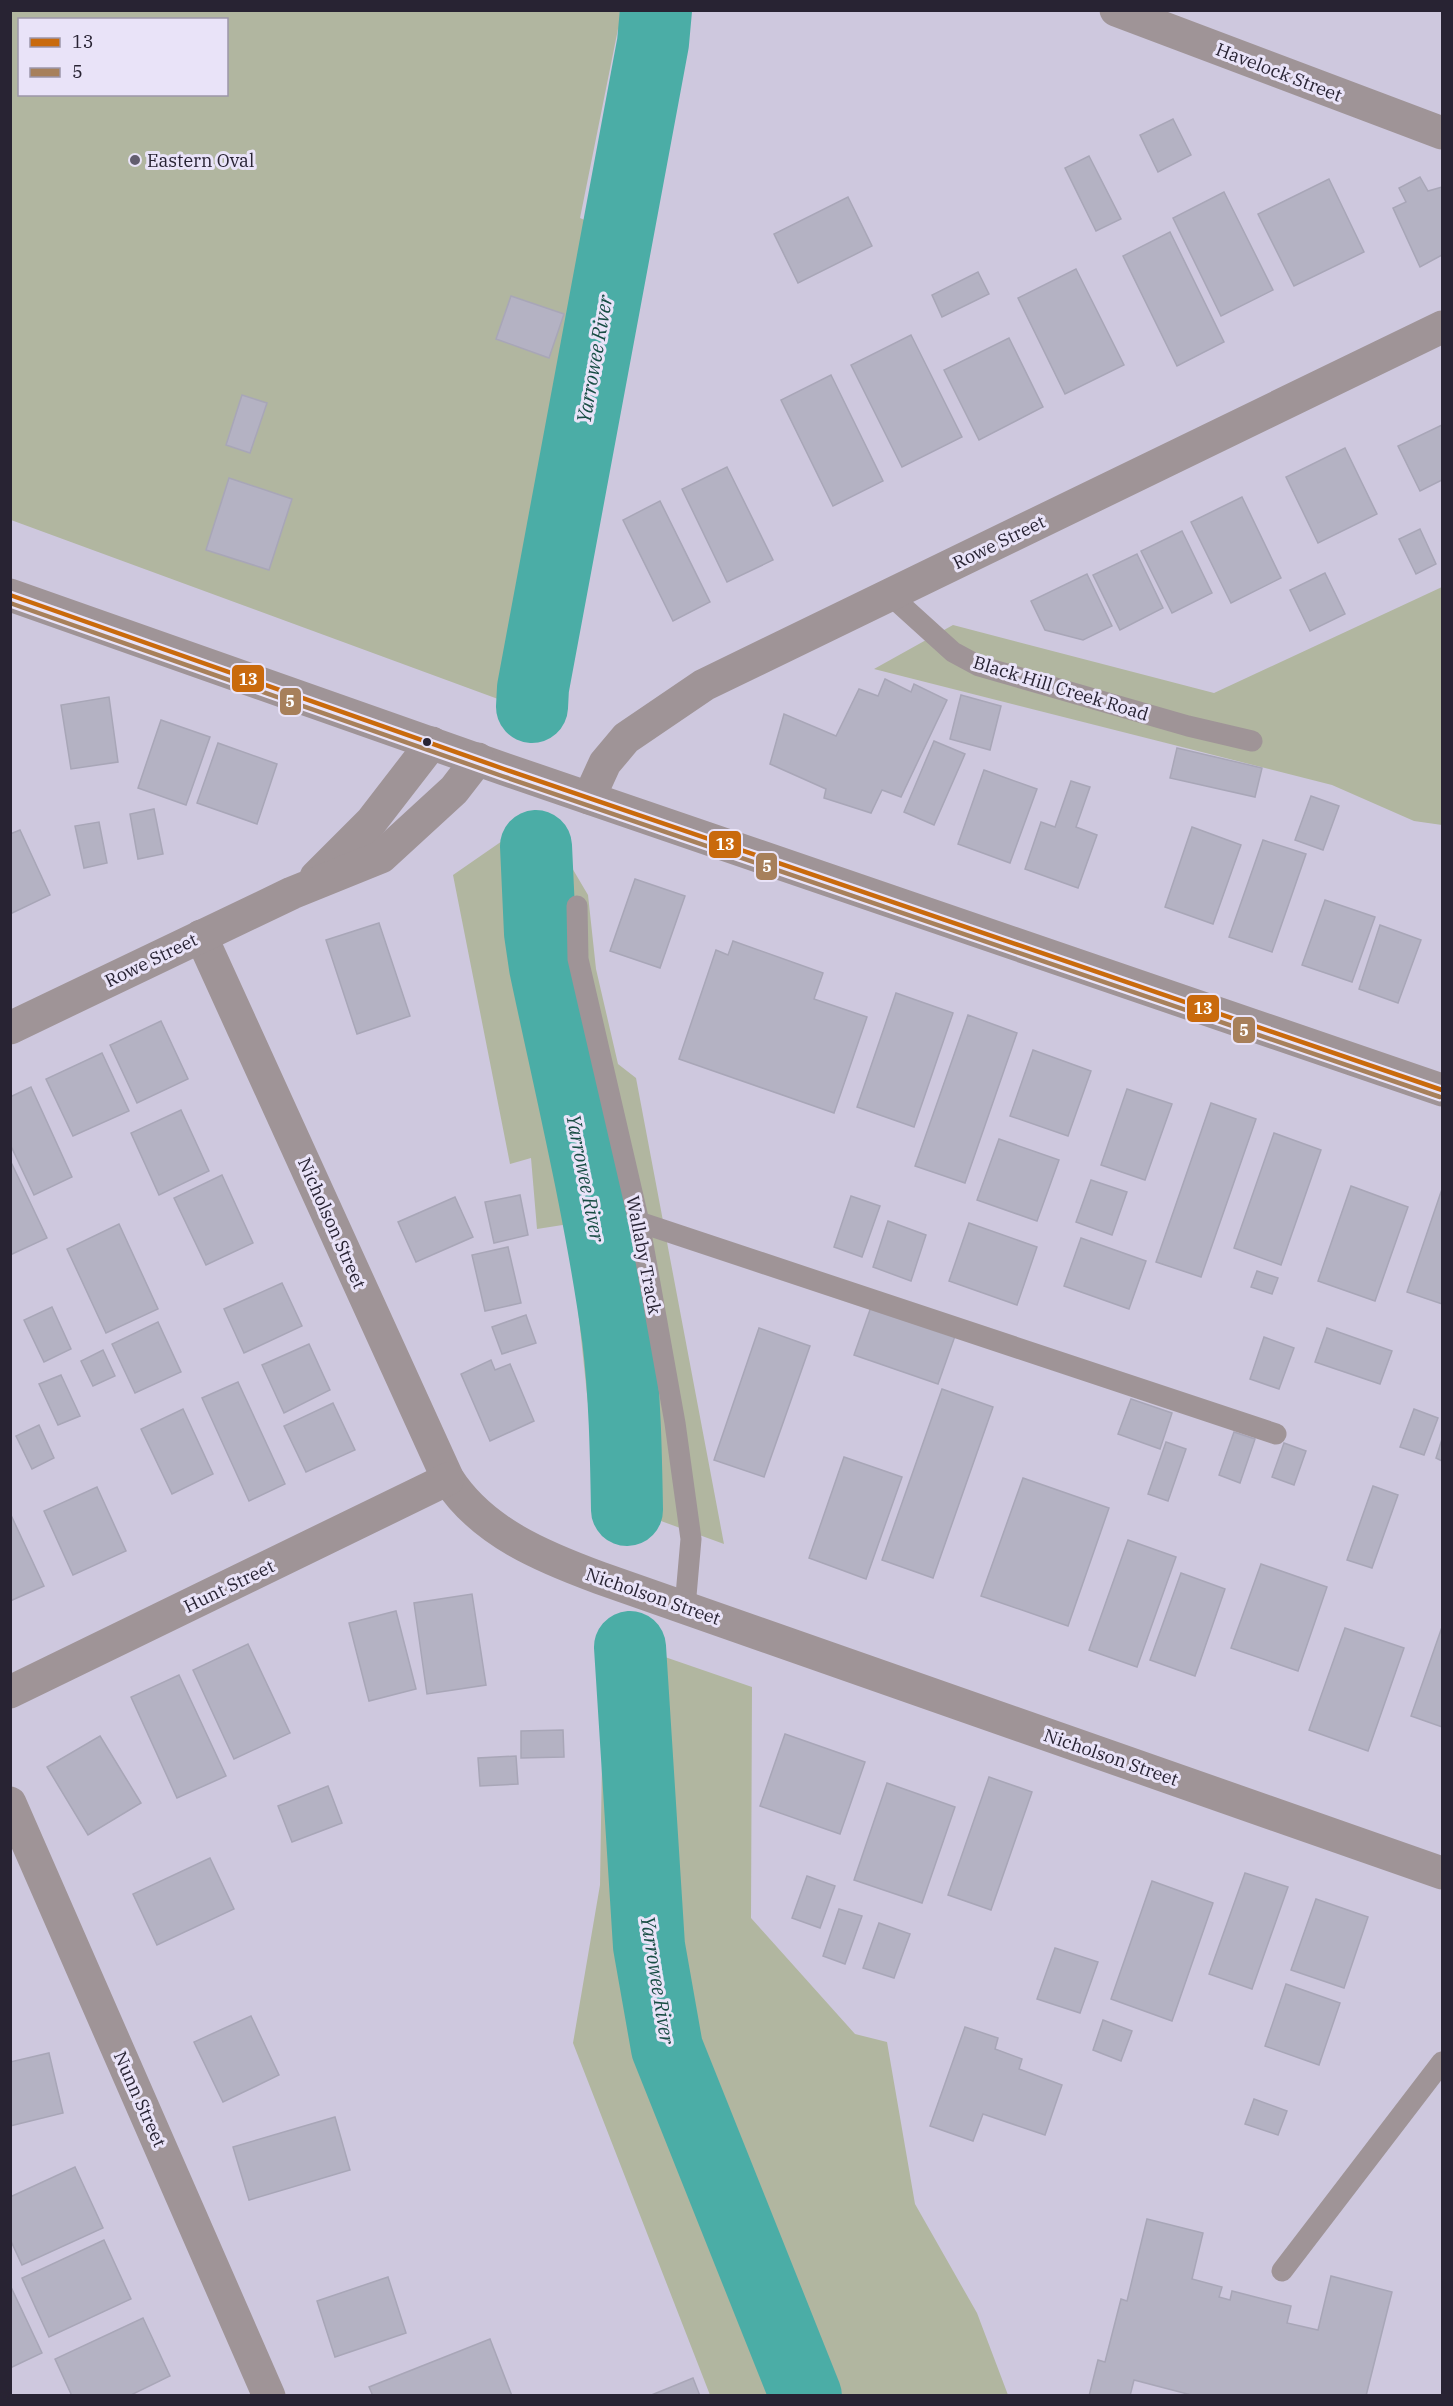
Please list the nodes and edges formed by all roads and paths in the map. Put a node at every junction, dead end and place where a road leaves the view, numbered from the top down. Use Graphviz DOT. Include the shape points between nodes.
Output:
graph roads {
  1 [pos="1116,10"];
  2 [pos="1443,133"];
  3 [pos="1443,327"];
  4 [pos="10,595"];
  5 [pos="890,595"];
  6 [pos="1252,741"];
  7 [pos="432,743"];
  8 [pos="491,764"];
  9 [pos="589,798"];
  10 [pos="292,893"];
  11 [pos="577,906"];
  12 [pos="201,936"];
  13 [pos="10,1028"];
  14 [pos="1443,1090"];
  15 [pos="639,1222"];
  16 [pos="1276,1434"];
  17 [pos="448,1479"];
  18 [pos="674,1603"];
  19 [pos="10,1692"];
  20 [pos="10,1803"];
  21 [pos="1443,1873"];
  22 [pos="1443,2062"];
  23 [pos="1282,2271"];
  24 [pos="269,2396"];
  1 -- 2 [label="street, Havelock Street"];
  3 -- 5 [label="street, Rowe Street"];
  4 -- 7 [label="street"];
  5 -- 6 [label="lane, Black Hill Creek Road" via="953,652 980,666"];
  5 -- 9 [label="street, Rowe Street" via="704,685 640,726 605,764"];
  7 -- 8 [label="street"];
  7 -- 10 [label="street, Rowe Street" via="349,846 321,873"];
  8 -- 9 [label="street"];
  8 -- 10 [label="street, Rowe Street" via="454,790 392,850 372,862"];
  9 -- 14 [label="street"];
  10 -- 12 [label="street, Rowe Street"];
  11 -- 15 [label="lane, Wallaby Track" via="578,959"];
  12 -- 13 [label="street, Rowe Street"];
  12 -- 17 [label="street, Nicholson Street"];
  15 -- 16 [label="lane"];
  15 -- 18 [label="lane, Wallaby Track" via="691,1539"];
  17 -- 18 [label="street, Nicholson Street" via="472,1510 510,1537 560,1563"];
  17 -- 19 [label="street, Hunt Street"];
  18 -- 21 [label="street, Nicholson Street"];
  20 -- 24 [label="street, Nunn Street"];
  22 -- 23 [label="lane"];
}
